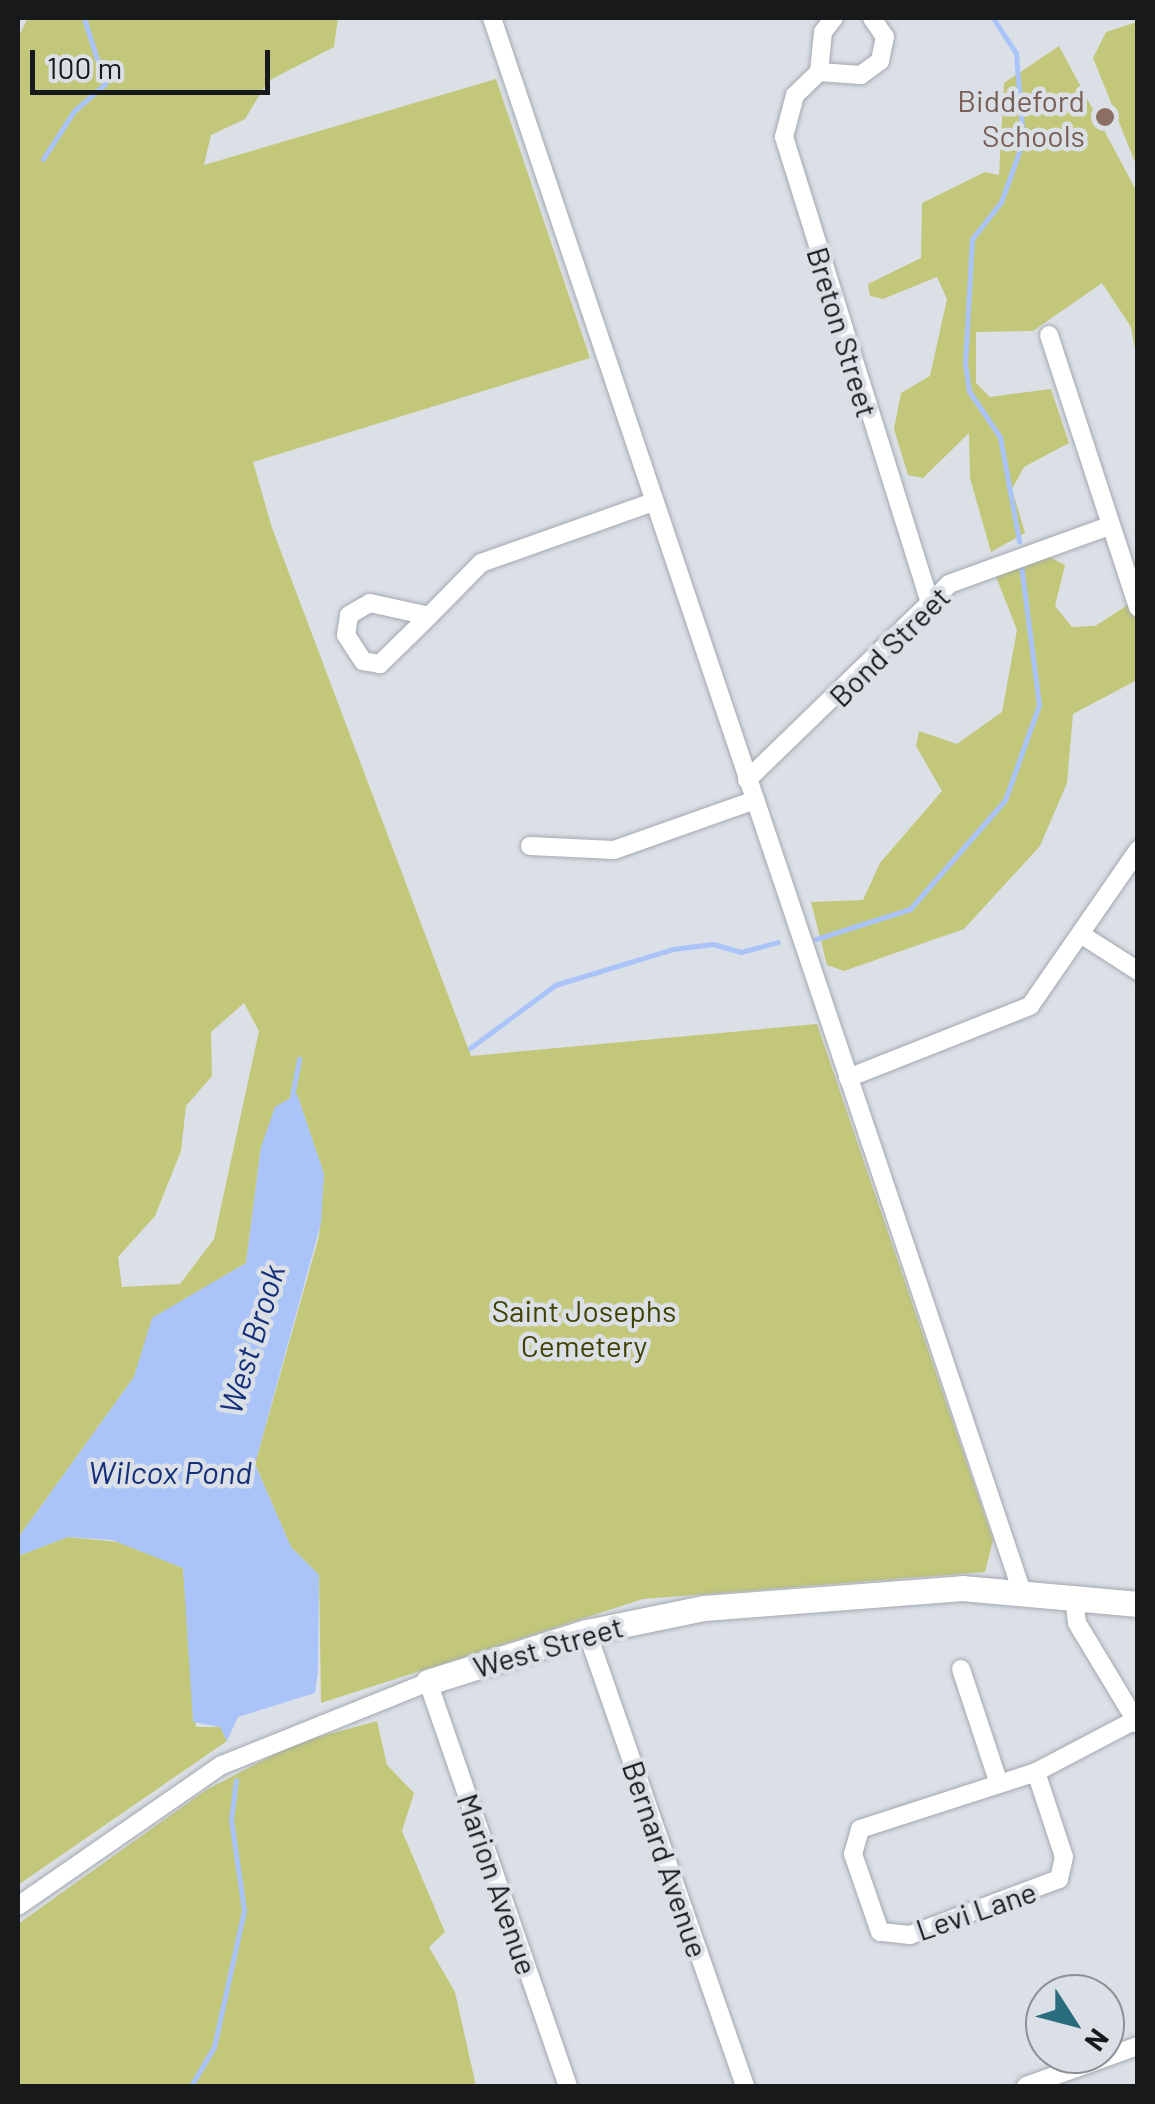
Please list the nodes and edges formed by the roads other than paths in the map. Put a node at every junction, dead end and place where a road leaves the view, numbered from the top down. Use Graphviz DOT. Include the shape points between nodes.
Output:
graph roads {
  1 [pos="492,18"];
  2 [pos="834,18"];
  3 [pos="872,18"];
  4 [pos="819,72"];
  5 [pos="1049,335"];
  6 [pos="653,502"];
  7 [pos="1109,526"];
  8 [pos="929,599"];
  9 [pos="1138,608"];
  10 [pos="428,616"];
  11 [pos="747,780"];
  12 [pos="754,800"];
  13 [pos="530,846"];
  14 [pos="1138,850"];
  15 [pos="1082,935"];
  16 [pos="1138,970"];
  17 [pos="848,1078"];
  18 [pos="1021,1589"];
  19 [pos="1074,1594"];
  20 [pos="1138,1604"];
  21 [pos="587,1632"];
  22 [pos="961,1669"];
  23 [pos="428,1682"];
  24 [pos="1136,1722"];
  25 [pos="1036,1772"];
  26 [pos="999,1784"];
  27 [pos="18,1906"];
  28 [pos="1138,2046"];
  29 [pos="568,2086"];
  30 [pos="744,2086"];
  31 [pos="1026,2086"];
  1 -- 6 [label="street"];
  2 -- 4 [label="street, Breton Street"];
  3 -- 4 [label="street" via="885,45 875,67"];
  4 -- 8 [label="street, Breton Street" via="795,95 784,137"];
  5 -- 7 [label="street"];
  6 -- 10 [label="street" via="482,563"];
  6 -- 11 [label="street"];
  7 -- 8 [label="street, Bond Street" via="987,566"];
  7 -- 9 [label="street"];
  8 -- 11 [label="street, Bond Street"];
  10 -- 10 [label="street" via="365,604 349,615 346,635 363,662 380,664"];
  11 -- 12 [label="street"];
  12 -- 13 [label="street" via="614,850"];
  12 -- 17 [label="street"];
  14 -- 15 [label="street"];
  15 -- 16 [label="street"];
  15 -- 17 [label="street" via="1021,1013"];
  17 -- 18 [label="street"];
  18 -- 19 [label="street, West Street"];
  18 -- 21 [label="street, West Street" via="756,1603"];
  19 -- 20 [label="street, West Street"];
  19 -- 24 [label="street" via="1077,1623"];
  21 -- 23 [label="street, West Street"];
  21 -- 30 [label="street, Bernard Avenue"];
  22 -- 26 [label="street"];
  23 -- 27 [label="street, West Street" via="222,1765"];
  23 -- 29 [label="street, Marion Avenue"];
  24 -- 25 [label="street"];
  25 -- 26 [label="street"];
  25 -- 26 [label="street, Levi Lane" via="1064,1856 1049,1886 892,1937 872,1918 854,1838 872,1823"];
  28 -- 31 [label="street"];
}
